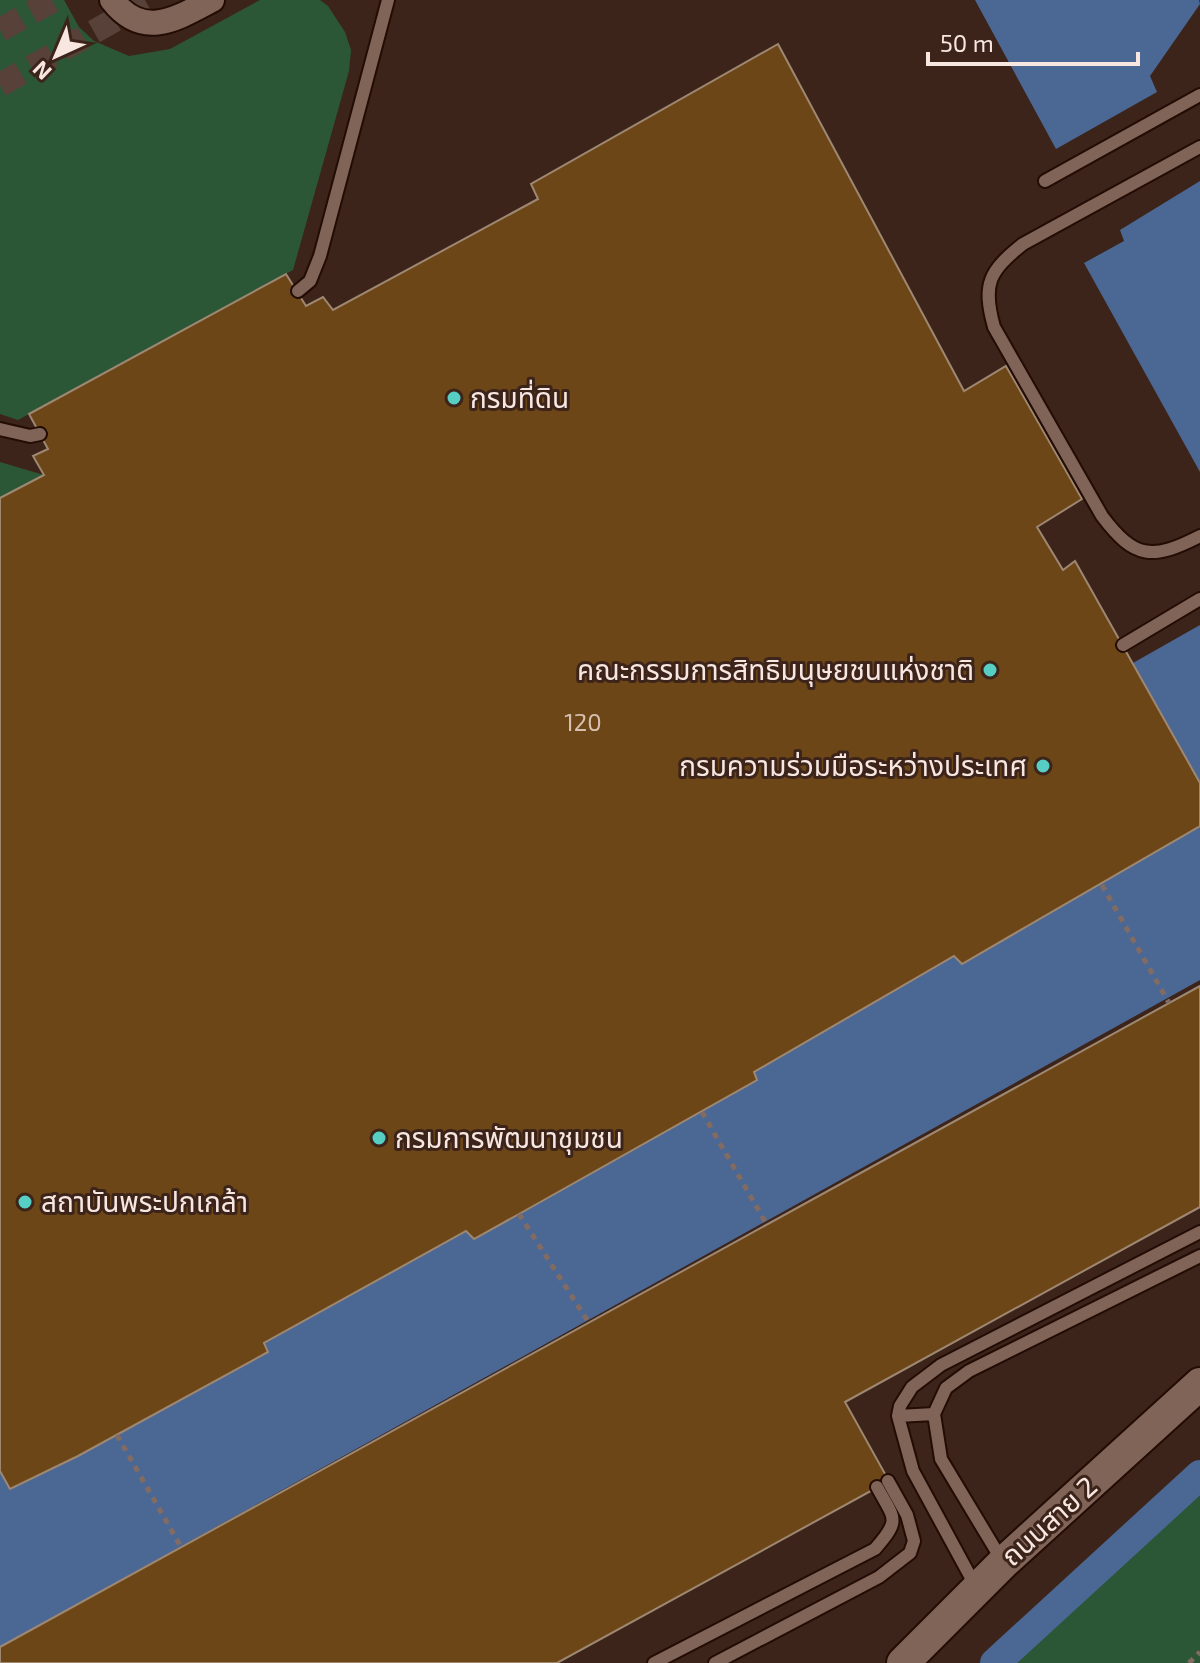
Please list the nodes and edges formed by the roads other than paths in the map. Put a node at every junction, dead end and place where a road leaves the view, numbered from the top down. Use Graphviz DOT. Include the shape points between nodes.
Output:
graph roads {
  1 [pos="112,0"];
  2 [pos="212,0"];
  3 [pos="380,0"];
  4 [pos="388,0"];
  5 [pos="383,19"];
  6 [pos="1200,95"];
  7 [pos="1200,147"];
  8 [pos="1045,181"];
  9 [pos="298,291"];
  10 [pos="0,429"];
  11 [pos="40,434"];
  12 [pos="1200,536"];
  13 [pos="1200,599"];
  14 [pos="1123,645"];
  15 [pos="1200,1232"];
  16 [pos="1200,1256"];
  17 [pos="1200,1384"];
  18 [pos="934,1414"];
  19 [pos="898,1416"];
  20 [pos="1003,1563"];
  21 [pos="977,1589"];
  22 [pos="654,1663"];
  23 [pos="715,1663"];
  24 [pos="903,1663"];
  1 -- 2 [label="street" via="129,17 158,23"];
  3 -- 5 [label="lane"];
  4 -- 5 [label="lane"];
  5 -- 9 [label="lane" via="320,256 310,281"];
  6 -- 8 [label="lane"];
  7 -- 12 [label="lane" via="1023,244 990,277 987,303 994,327 1102,516 1121,540 1153,554"];
  10 -- 11 [label="lane"];
  13 -- 14 [label="lane"];
  15 -- 19 [label="lane" via="941,1365 912,1387"];
  16 -- 18 [label="lane" via="969,1371 946,1388"];
  17 -- 20 [label="street, ถนนสาย 2"];
  18 -- 19 [label="lane"];
  18 -- 20 [label="lane" via="941,1459"];
  19 -- 21 [label="lane" via="913,1471"];
  20 -- 21 [label="street, ถนนสาย 2"];
  21 -- 24 [label="street, ถนนสาย 2"];
  22 -- 23 [label="lane" via="875,1549 892,1529 894,1517 882,1484 907,1515 914,1541 910,1553 879,1577"];
}
